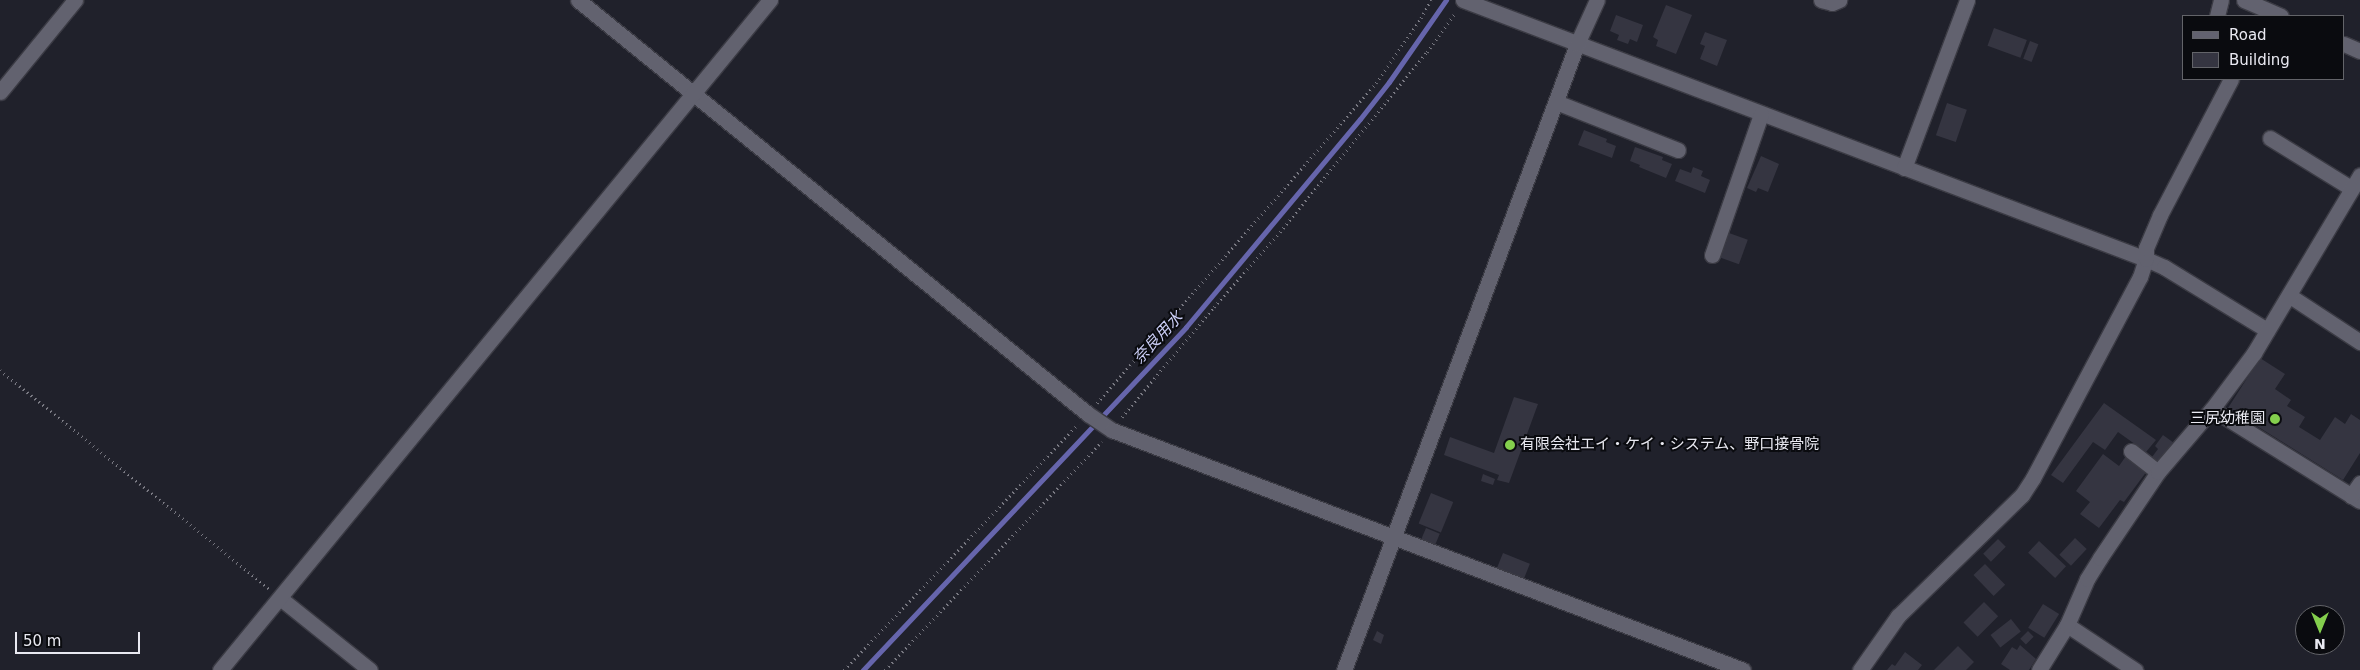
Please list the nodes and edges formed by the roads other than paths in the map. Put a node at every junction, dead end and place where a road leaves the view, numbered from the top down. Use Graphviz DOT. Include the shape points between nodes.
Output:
graph roads {
  1 [pos="75,0"];
  2 [pos="578,0"];
  3 [pos="770,0"];
  4 [pos="1463,0"];
  5 [pos="1597,0"];
  6 [pos="1821,0"];
  7 [pos="1839,0"];
  8 [pos="1967,0"];
  9 [pos="2221,0"];
  10 [pos="2244,0"];
  11 [pos="2217,15"];
  12 [pos="2279,15"];
  13 [pos="1577,44"];
  14 [pos="2345,44"];
  15 [pos="2360,51"];
  16 [pos="2230,80"];
  17 [pos="0,92"];
  18 [pos="693,93"];
  19 [pos="1556,102"];
  20 [pos="1761,114"];
  21 [pos="2270,138"];
  22 [pos="1678,150"];
  23 [pos="1904,168"];
  24 [pos="2360,175"];
  25 [pos="2352,188"];
  26 [pos="1712,256"];
  27 [pos="2146,259"];
  28 [pos="2290,296"];
  29 [pos="2268,330"];
  30 [pos="2360,342"];
  31 [pos="2212,409"];
  32 [pos="2131,451"];
  33 [pos="2158,472"];
  34 [pos="2360,482"];
  35 [pos="2356,499"];
  36 [pos="1394,536"];
  37 [pos="280,598"];
  38 [pos="2067,626"];
  39 [pos="220,670"];
  40 [pos="370,670"];
  41 [pos="1344,670"];
  42 [pos="1742,670"];
  43 [pos="1860,670"];
  44 [pos="2039,670"];
  45 [pos="2135,670"];
  1 -- 17 [label="street"];
  2 -- 18 [label="street"];
  3 -- 18 [label="street"];
  4 -- 13 [label="street"];
  5 -- 13 [label="street"];
  6 -- 7 [label="street" via="1832,3"];
  8 -- 23 [label="street"];
  9 -- 11 [label="street"];
  10 -- 12 [label="street"];
  13 -- 19 [label="street"];
  13 -- 20 [label="street"];
  14 -- 15 [label="street"];
  16 -- 27 [label="street" via="2160,215 2146,248"];
  18 -- 36 [label="street" via="1088,414 1112,430"];
  18 -- 37 [label="street"];
  19 -- 22 [label="street"];
  19 -- 36 [label="street"];
  20 -- 23 [label="street"];
  20 -- 26 [label="street"];
  21 -- 25 [label="street"];
  23 -- 27 [label="street"];
  24 -- 25 [label="street"];
  25 -- 28 [label="street"];
  27 -- 29 [label="street"];
  27 -- 43 [label="street" via="2136,285 2022,495 1898,616"];
  28 -- 29 [label="street"];
  28 -- 30 [label="street"];
  29 -- 31 [label="street"];
  31 -- 33 [label="street"];
  31 -- 35 [label="street"];
  32 -- 33 [label="street"];
  33 -- 38 [label="street" via="2092,572"];
  34 -- 35 [label="street"];
  36 -- 41 [label="street"];
  36 -- 42 [label="street"];
  37 -- 39 [label="street"];
  37 -- 40 [label="street"];
  38 -- 44 [label="street"];
  38 -- 45 [label="street"];
}
